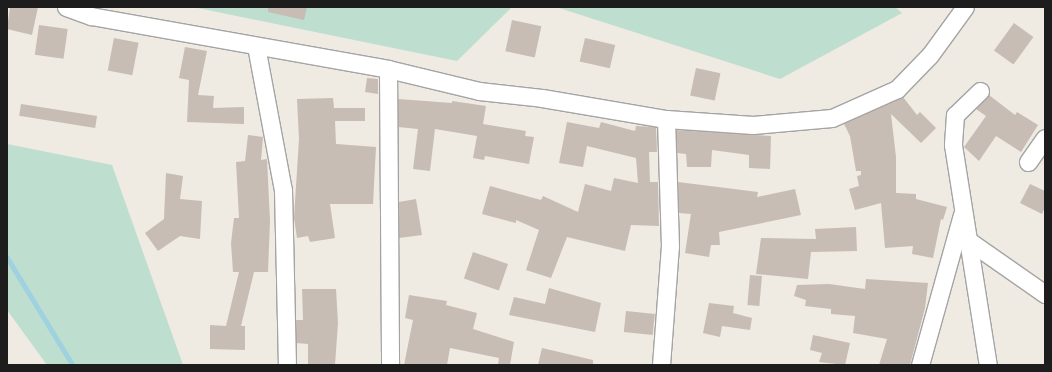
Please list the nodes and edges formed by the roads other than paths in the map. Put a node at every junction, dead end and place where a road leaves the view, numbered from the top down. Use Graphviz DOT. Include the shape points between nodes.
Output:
graph roads {
  1 [pos="66,7"];
  2 [pos="965,7"];
  3 [pos="256,46"];
  4 [pos="388,69"];
  5 [pos="980,91"];
  6 [pos="666,119"];
  7 [pos="1045,138"];
  8 [pos="1028,162"];
  9 [pos="964,209"];
  10 [pos="969,241"];
  11 [pos="1045,294"];
  12 [pos="287,365"];
  13 [pos="390,365"];
  14 [pos="662,365"];
  15 [pos="920,365"];
  16 [pos="988,365"];
  1 -- 3 [label="street" via="91,16"];
  2 -- 6 [label="street" via="930,55 897,89 832,118 753,125"];
  3 -- 4 [label="street"];
  3 -- 12 [label="street" via="283,190"];
  4 -- 6 [label="street" via="479,91 542,98"];
  4 -- 13 [label="street"];
  5 -- 9 [label="street" via="955,115 953,123 953,145"];
  6 -- 14 [label="street" via="670,246"];
  7 -- 8 [label="street"];
  9 -- 10 [label="street"];
  9 -- 15 [label="street"];
  10 -- 11 [label="street"];
  10 -- 16 [label="street"];
}
